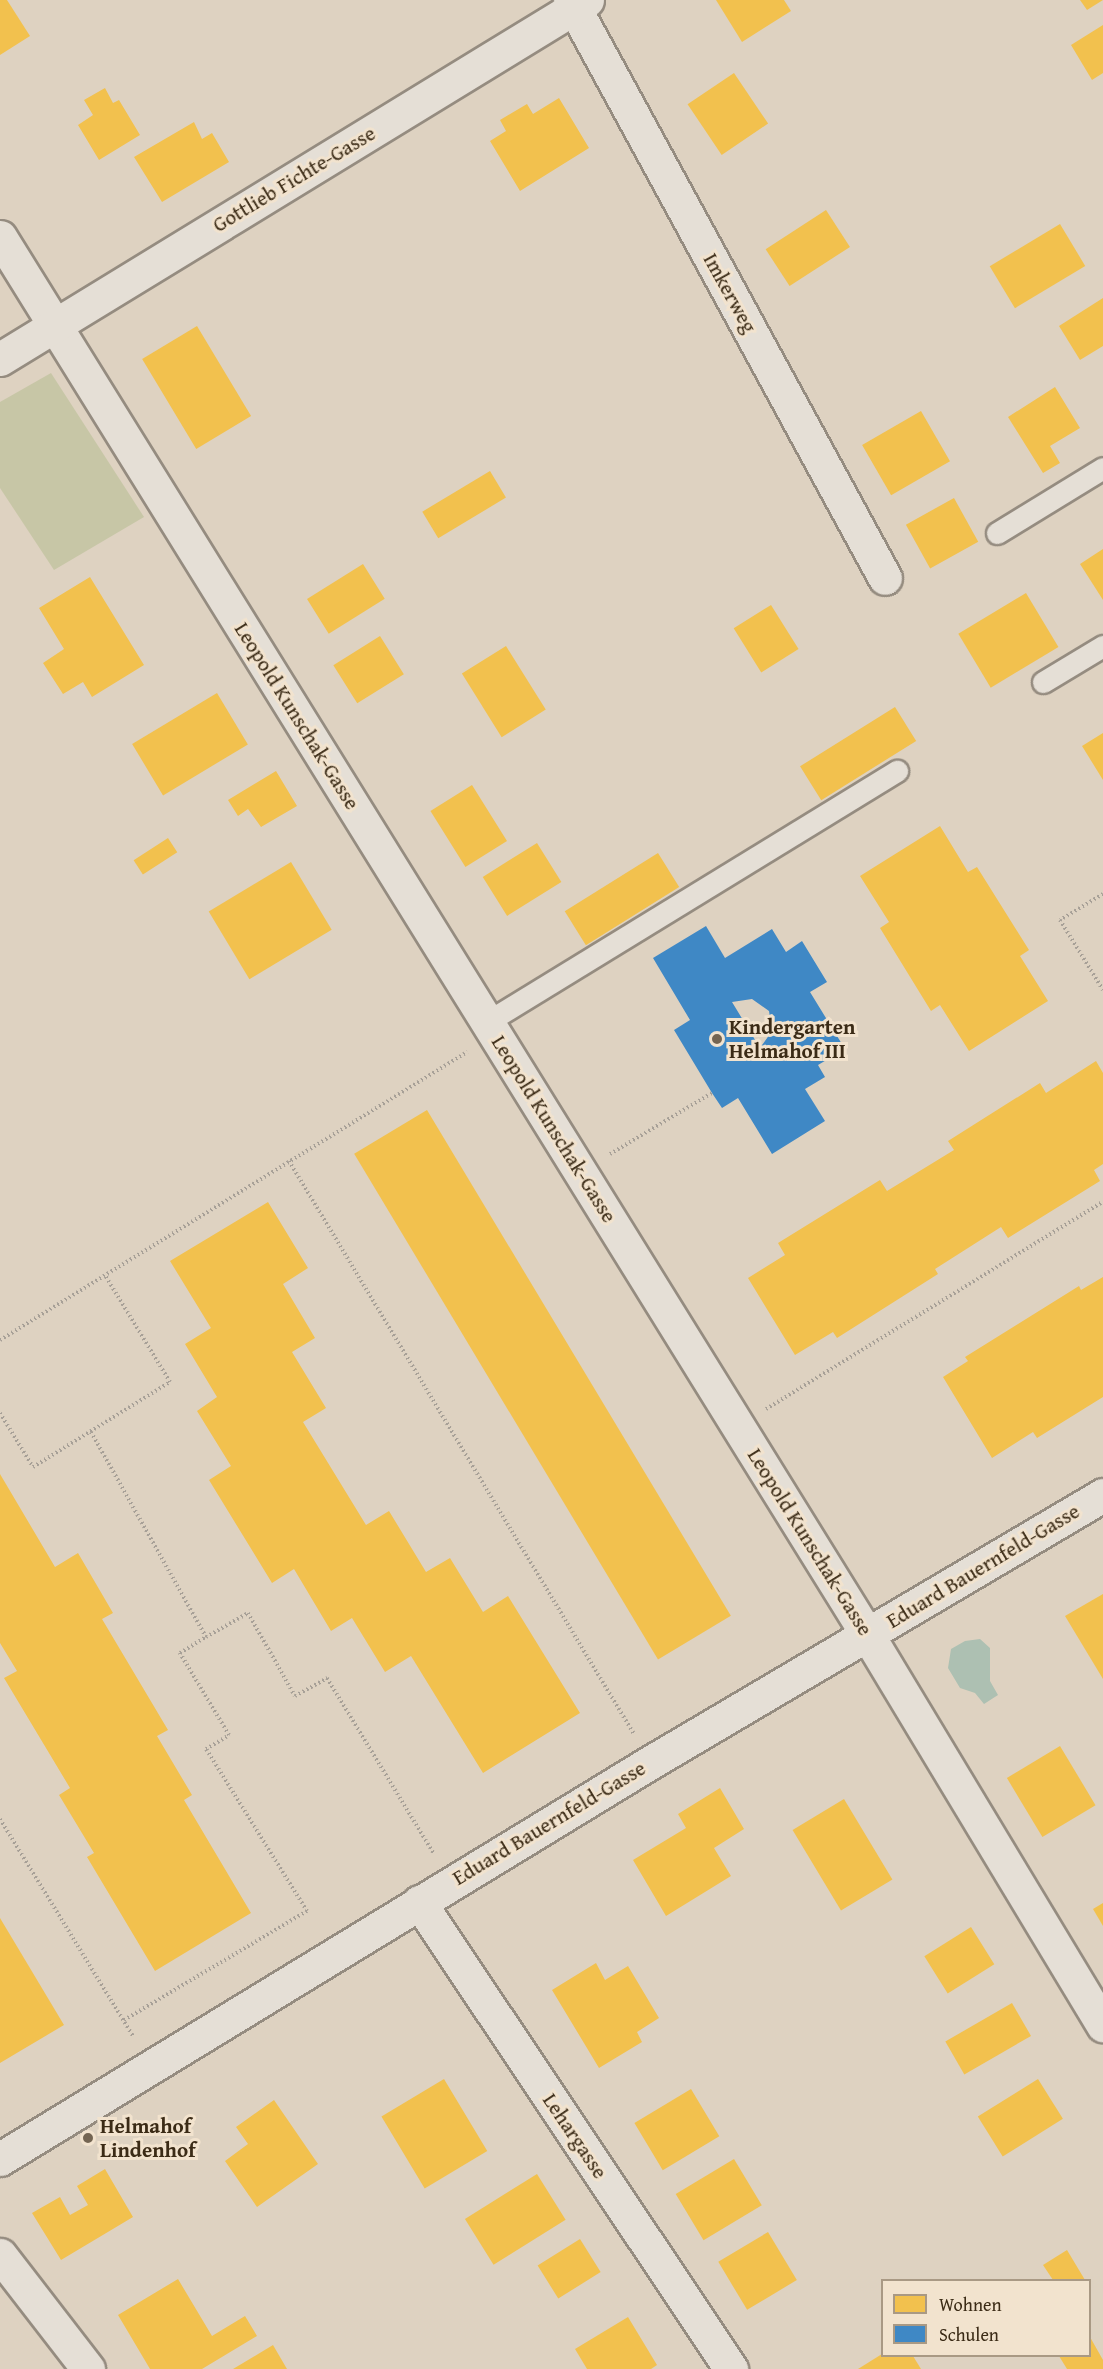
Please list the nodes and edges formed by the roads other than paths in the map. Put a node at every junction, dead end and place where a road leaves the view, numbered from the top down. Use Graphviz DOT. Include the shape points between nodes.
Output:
graph roads {
  1 [pos="577,2"];
  2 [pos="0,237"];
  3 [pos="55,326"];
  4 [pos="0,359"];
  5 [pos="1103,468"];
  6 [pos="997,533"];
  7 [pos="885,578"];
  8 [pos="1103,646"];
  9 [pos="1043,682"];
  10 [pos="897,771"];
  11 [pos="491,1029"];
  12 [pos="1103,1495"];
  13 [pos="867,1635"];
  14 [pos="419,1902"];
  15 [pos="1100,2012"];
  16 [pos="0,2159"];
  17 [pos="0,2254"];
  18 [pos="88,2369"];
  19 [pos="730,2369"];
  1 -- 3 [label="street, Gottlieb Fichte-Gasse"];
  1 -- 7 [label="street, Imkerweg"];
  2 -- 3 [label="street, Leopold Kunschak-Gasse"];
  3 -- 4 [label="street, Gottlieb Fichte-Gasse"];
  3 -- 11 [label="street, Leopold Kunschak-Gasse"];
  5 -- 6 [label="lane"];
  8 -- 9 [label="lane"];
  10 -- 11 [label="lane"];
  11 -- 13 [label="street, Leopold Kunschak-Gasse"];
  12 -- 13 [label="street, Eduard Bauernfeld-Gasse"];
  13 -- 14 [label="street, Eduard Bauernfeld-Gasse"];
  13 -- 15 [label="street, Leopold Kunschak-Gasse"];
  14 -- 16 [label="street, Eduard Bauernfeld-Gasse"];
  14 -- 19 [label="street, Lehargasse"];
  17 -- 18 [label="street"];
}
